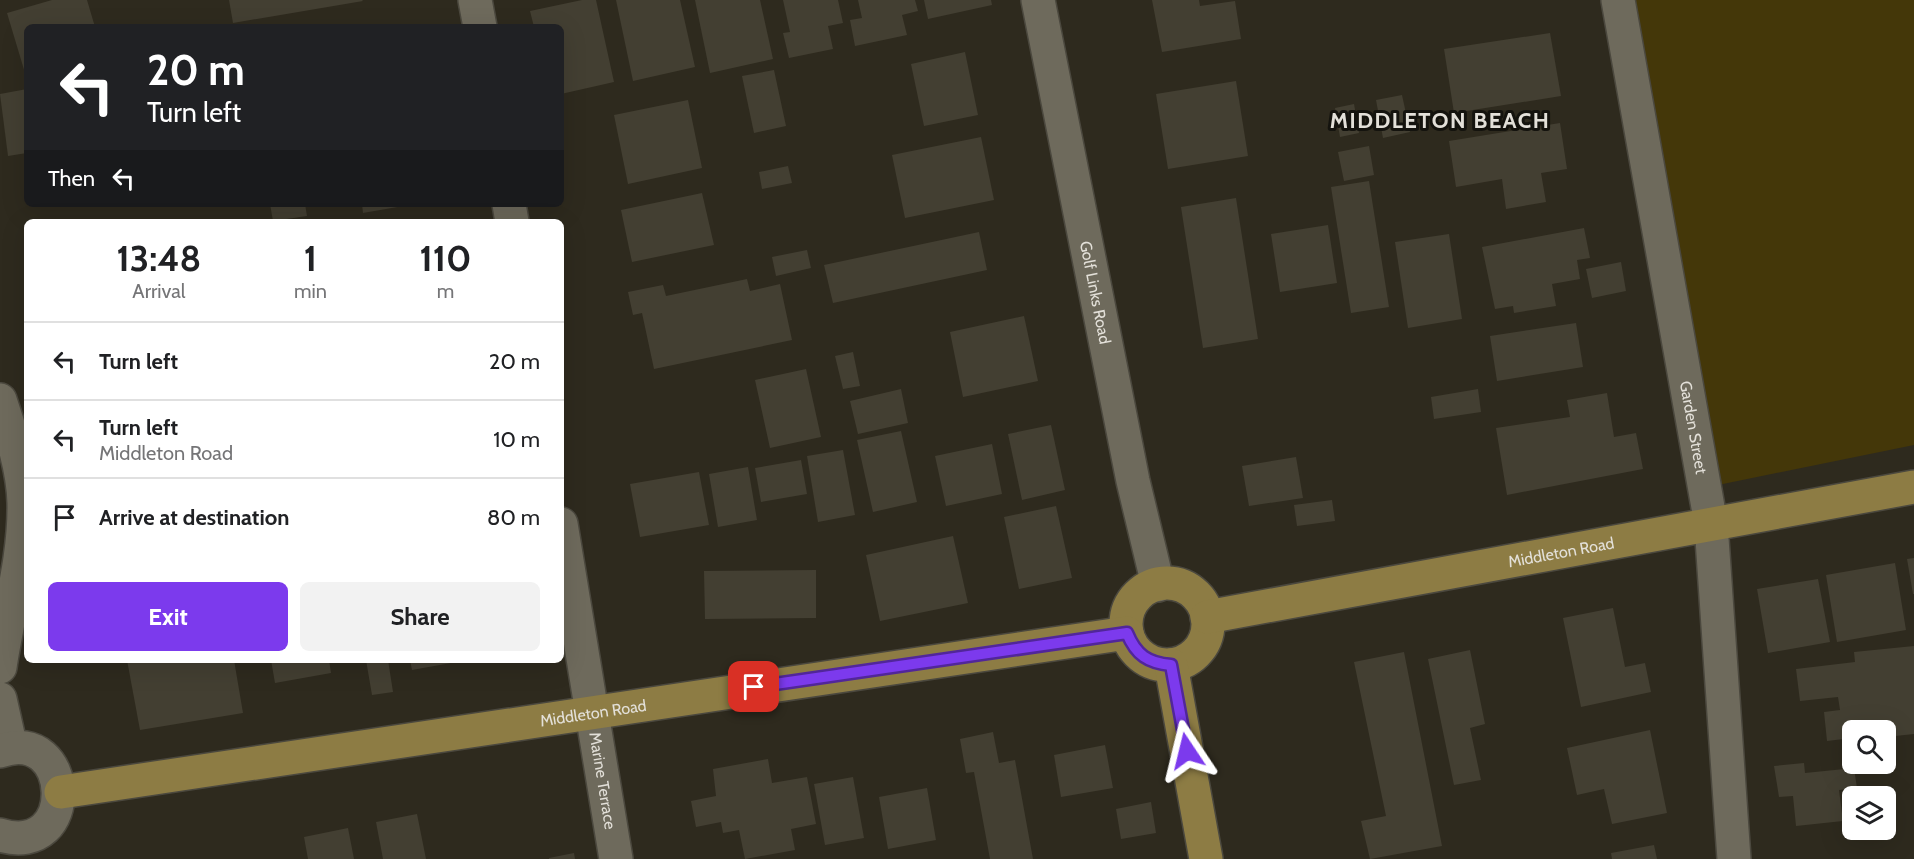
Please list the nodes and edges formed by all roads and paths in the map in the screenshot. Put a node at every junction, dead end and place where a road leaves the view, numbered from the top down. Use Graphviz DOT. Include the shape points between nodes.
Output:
graph roads {
  1 [pos="476,0"];
  2 [pos="1038,0"];
  3 [pos="1618,0"];
  4 [pos="480,24"];
  5 [pos="0,400"];
  6 [pos="1914,487"];
  7 [pos="1711,524"];
  8 [pos="564,543"];
  9 [pos="1158,585"];
  10 [pos="1208,617"];
  11 [pos="1127,633"];
  12 [pos="2,645"];
  13 [pos="1171,665"];
  14 [pos="0,699"];
  15 [pos="591,711"];
  16 [pos="5,749"];
  17 [pos="61,792"];
  18 [pos="7,844"];
  19 [pos="616,859"];
  20 [pos="1206,859"];
  21 [pos="1734,859"];
  1 -- 4 [label="street"];
  2 -- 9 [label="street, Golf Links Road" via="1133,481"];
  3 -- 7 [label="street, Garden Street"];
  5 -- 12 [label="street" via="14,444 24,502 20,560"];
  6 -- 7 [label="main road, Middleton Road"];
  7 -- 10 [label="main road, Middleton Road"];
  7 -- 21 [label="street, Garden Street"];
  8 -- 15 [label="street, Marine Terrace"];
  9 -- 10 [label="main road" via="1179,585 1190,590"];
  9 -- 11 [label="main road" via="1143,591 1133,603 1127,617"];
  10 -- 13 [label="main road" via="1207,634 1200,649 1187,660"];
  11 -- 13 [label="main road" via="1143,658"];
  11 -- 15 [label="main road, Middleton Road"];
  13 -- 20 [label="main road"];
  14 -- 16 [label="street"];
  15 -- 17 [label="main road, Middleton Road"];
  15 -- 19 [label="street, Marine Terrace"];
  16 -- 17 [label="street" via="35,752 54,768"];
  17 -- 18 [label="street" via="57,811 45,826"];
}
